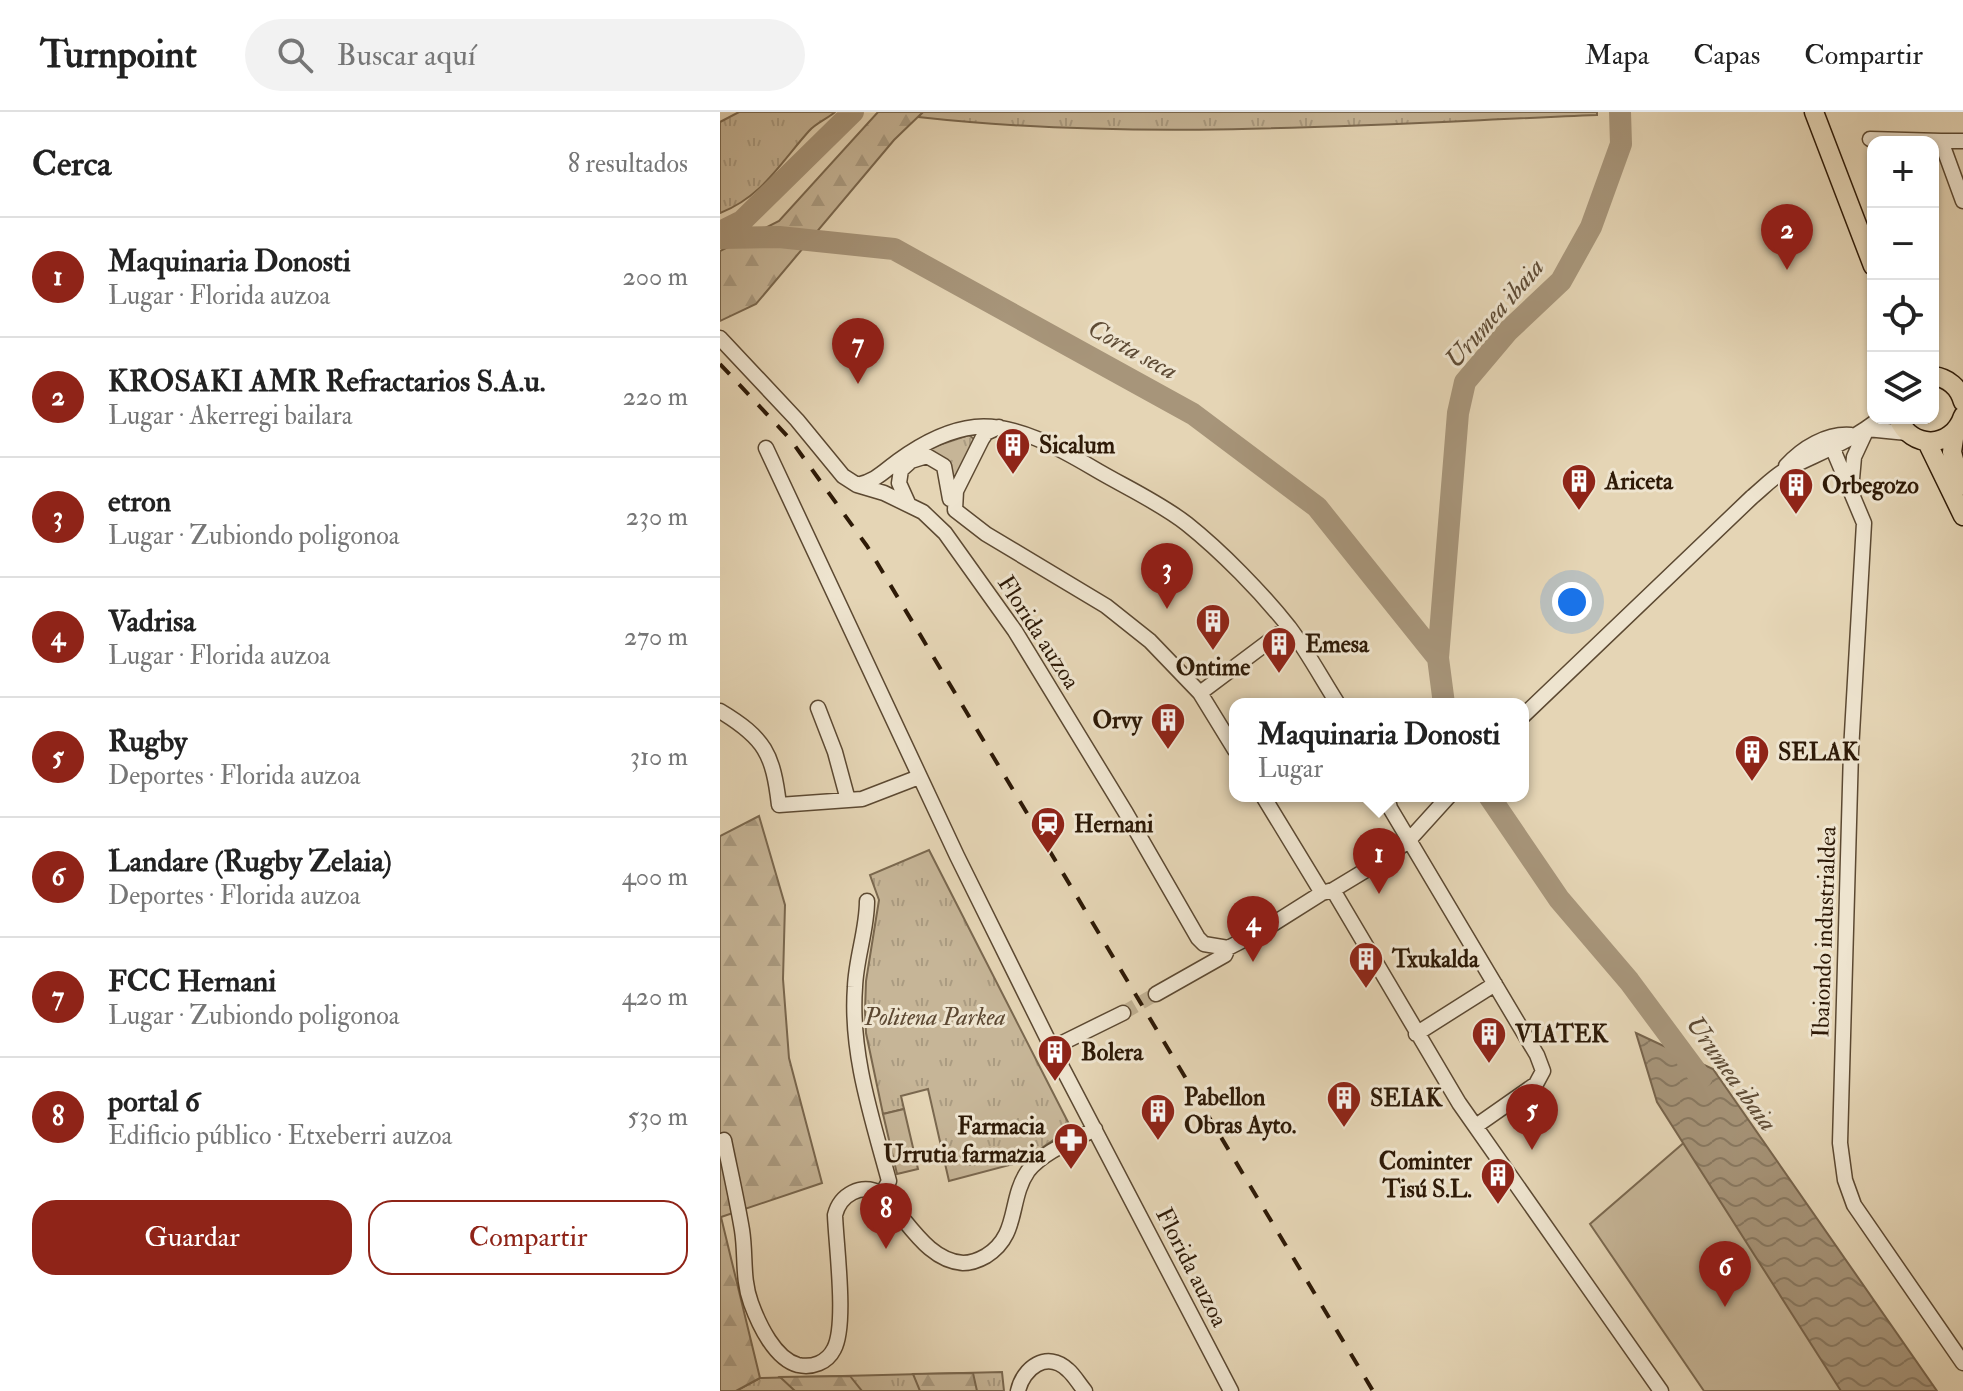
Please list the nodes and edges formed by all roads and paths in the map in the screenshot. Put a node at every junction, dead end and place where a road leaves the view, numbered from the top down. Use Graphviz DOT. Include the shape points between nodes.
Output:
graph roads {
  1 [pos="1814,112"];
  2 [pos="1941,141"];
  3 [pos="1963,141"];
  4 [pos="1963,201"];
  5 [pos="1867,250"];
  6 [pos="720,338"];
  7 [pos="1939,378"];
  8 [pos="1961,391"];
  9 [pos="1873,424"];
  10 [pos="1959,424"];
  11 [pos="1903,426"];
  12 [pos="999,427"];
  13 [pos="1867,429"];
  14 [pos="1851,435"];
  15 [pos="1817,442"];
  16 [pos="1927,442"];
  17 [pos="1835,447"];
  18 [pos="766,448"];
  19 [pos="1800,463"];
  20 [pos="889,469"];
  21 [pos="1842,471"];
  22 [pos="1781,473"];
  23 [pos="899,483"];
  24 [pos="857,485"];
  25 [pos="1851,490"];
  26 [pos="884,493"];
  27 [pos="1963,493"];
  28 [pos="908,503"];
  29 [pos="955,510"];
  30 [pos="1963,516"];
  31 [pos="1288,627"];
  32 [pos="1200,693"];
  33 [pos="1334,698"];
  34 [pos="818,708"];
  35 [pos="1529,710"];
  36 [pos="720,711"];
  37 [pos="1229,740"];
  38 [pos="919,777"];
  39 [pos="848,800"];
  40 [pos="1267,802"];
  41 [pos="1388,802"];
  42 [pos="1444,802"];
  43 [pos="1410,839"];
  44 [pos="1327,892"];
  45 [pos="867,901"];
  46 [pos="1204,944"];
  47 [pos="1228,948"];
  48 [pos="1193,972"];
  49 [pos="1495,984"];
  50 [pos="1156,994"];
  51 [pos="1123,1013"];
  52 [pos="1416,1034"];
  53 [pos="1059,1046"];
  54 [pos="1476,1126"];
  55 [pos="1095,1129"];
  56 [pos="724,1140"];
  57 [pos="882,1194"];
  58 [pos="1963,1363"];
  59 [pos="1018,1391"];
  60 [pos="1085,1391"];
  61 [pos="1231,1391"];
  62 [pos="1661,1391"];
  1 -- 5 [label="main road"];
  2 -- 3 [label="street"];
  2 -- 4 [label="street"];
  6 -- 24 [label="street" via="835,468"];
  7 -- 8 [label="main road"];
  9 -- 13 [label="street"];
  10 -- 16 [label="main road" via="1937,442"];
  10 -- 27 [label="main road" via="1952,452"];
  11 -- 13 [label="street"];
  11 -- 16 [label="main road"];
  12 -- 20 [label="street" via="972,427 939,437"];
  12 -- 29 [label="street" via="982,439 956,491"];
  12 -- 31 [label="street" via="1070,454 1185,522"];
  13 -- 14 [label="street"];
  13 -- 25 [label="street" via="1854,457"];
  14 -- 15 [label="street"];
  14 -- 17 [label="street"];
  15 -- 17 [label="street"];
  15 -- 22 [label="street"];
  16 -- 30 [label="main road"];
  17 -- 19 [label="street"];
  17 -- 21 [label="street, Ibaiondo industrialdea"];
  17 -- 25 [label="street" via="1850,475"];
  18 -- 38 [label="street, Florida auzoa"];
  19 -- 21 [label="street"];
  19 -- 22 [label="street"];
  20 -- 24 [label="street"];
  20 -- 26 [label="street"];
  21 -- 25 [label="street, Ibaiondo industrialdea"];
  22 -- 35 [label="street"];
  23 -- 26 [label="street"];
  23 -- 28 [label="street"];
  23 -- 29 [label="street" via="901,470 911,461 927,456 939,461"];
  24 -- 26 [label="street, Florida auzoa"];
  25 -- 58 [label="street, Ibaiondo industrialdea" via="1864,523 1851,751 1840,1143 1854,1205"];
  26 -- 28 [label="street, Florida auzoa"];
  28 -- 46 [label="street, Florida auzoa" via="945,533 1015,631"];
  29 -- 32 [label="street" via="1106,606 1150,641"];
  31 -- 32 [label="street"];
  31 -- 33 [label="street"];
  32 -- 37 [label="street"];
  34 -- 39 [label="street"];
  36 -- 39 [label="street" via="768,751 779,805"];
  38 -- 39 [label="street"];
  38 -- 53 [label="street, Florida auzoa"];
  40 -- 44 [label="street"];
  41 -- 43 [label="street"];
  42 -- 43 [label="street"];
  43 -- 44 [label="street"];
  43 -- 49 [label="street"];
  44 -- 47 [label="street"];
  44 -- 52 [label="street"];
  45 -- 57 [label="street" via="854,1022 889,1181"];
  46 -- 47 [label="street"];
  46 -- 48 [label="street"];
  47 -- 48 [label="street" via="1225,955"];
  48 -- 50 [label="street"];
  49 -- 52 [label="street"];
  49 -- 54 [label="street" via="1543,1071 1536,1084"];
  51 -- 53 [label="street"];
  52 -- 54 [label="street"];
  53 -- 55 [label="street, Florida auzoa"];
  54 -- 62 [label="street"];
  55 -- 57 [label="street" via="1029,1170 1007,1236 992,1252 968,1263 941,1257 929,1248"];
  55 -- 61 [label="street, Florida auzoa"];
  56 -- 57 [label="street" via="742,1234 744,1277 752,1305 785,1361 818,1364 836,1347 838,1201 852,1191"];
  59 -- 60 [label="street" via="1029,1368 1038,1362 1066,1367"];
}
